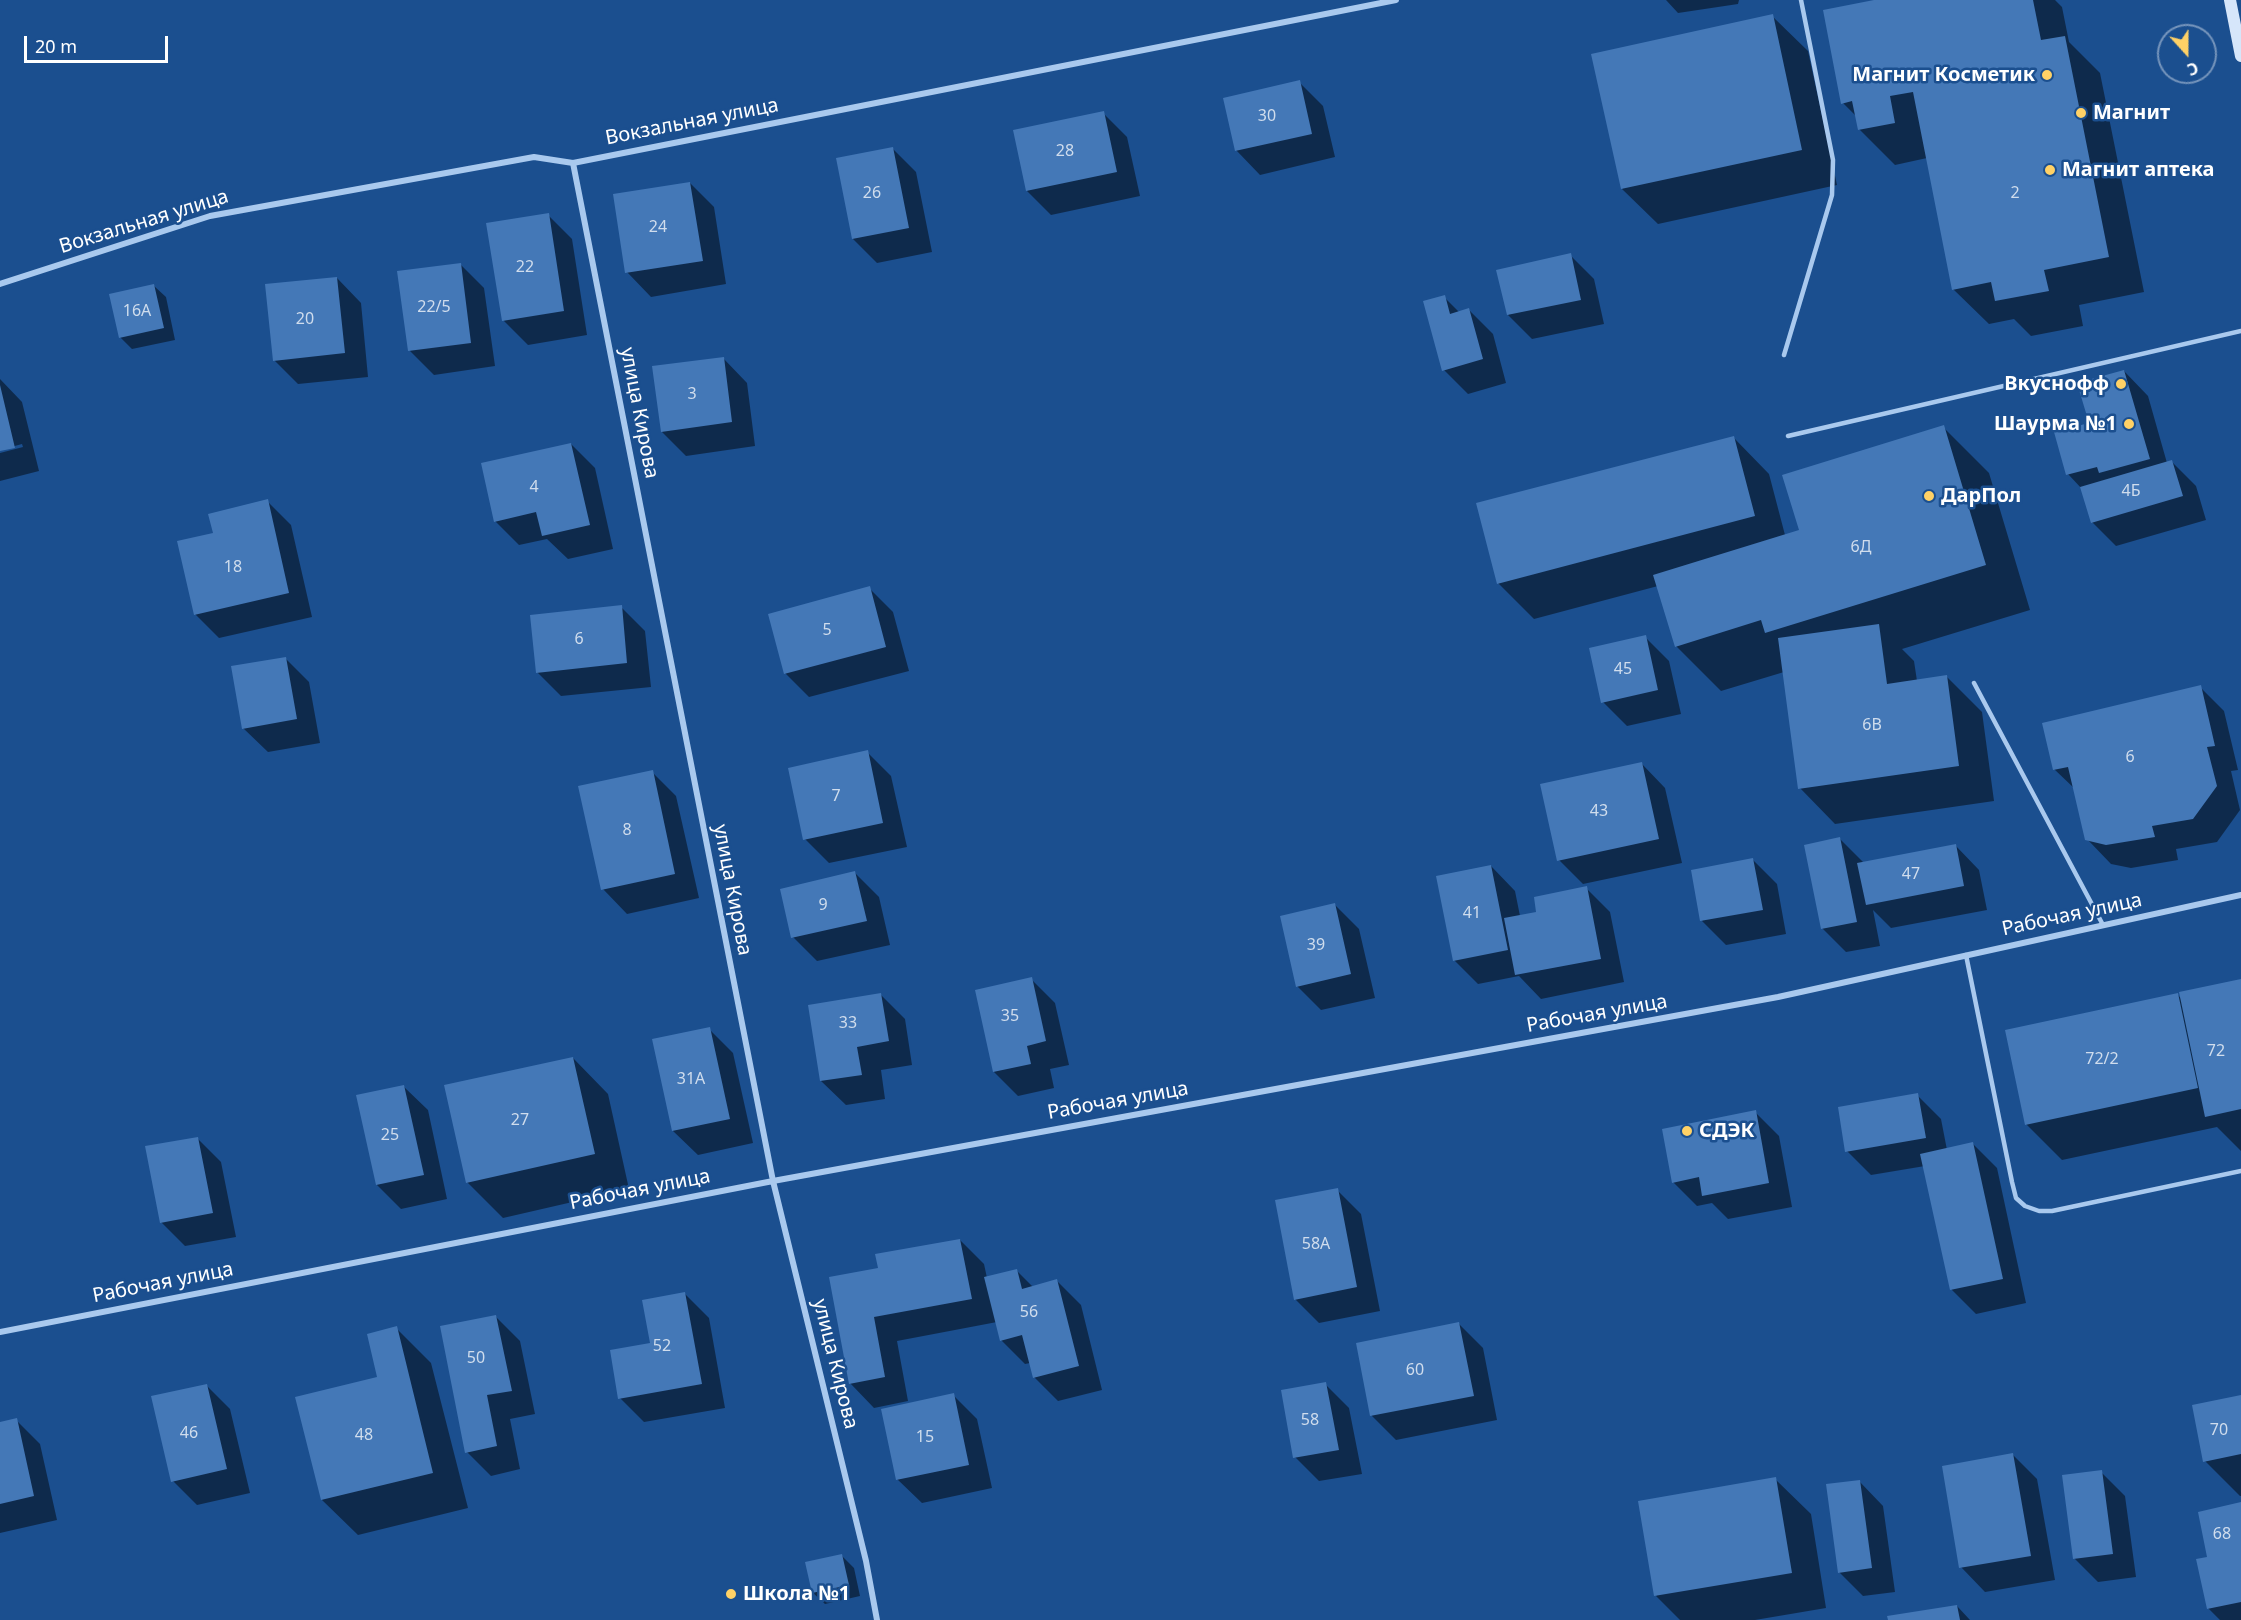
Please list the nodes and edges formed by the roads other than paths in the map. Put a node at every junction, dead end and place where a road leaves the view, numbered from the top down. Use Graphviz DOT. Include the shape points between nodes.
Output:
graph roads {
  1 [pos="1396,0"];
  2 [pos="1801,0"];
  3 [pos="2230,0"];
  4 [pos="2241,56"];
  5 [pos="573,163"];
  6 [pos="0,284"];
  7 [pos="2241,331"];
  8 [pos="1784,355"];
  9 [pos="1788,436"];
  10 [pos="1974,683"];
  11 [pos="2241,895"];
  12 [pos="2103,925"];
  13 [pos="1966,955"];
  14 [pos="2241,1171"];
  15 [pos="773,1181"];
  16 [pos="0,1332"];
  17 [pos="877,1620"];
  1 -- 5 [label="street, Вокзальная улица"];
  2 -- 8 [label="lane" via="1833,160 1832,195"];
  3 -- 4 [label="street"];
  5 -- 6 [label="street, Вокзальная улица" via="534,157 210,216"];
  5 -- 15 [label="street, улица Кирова"];
  7 -- 9 [label="lane"];
  10 -- 12 [label="lane"];
  11 -- 12 [label="street, Рабочая улица"];
  12 -- 13 [label="street, Рабочая улица"];
  13 -- 14 [label="lane" via="2012,1182 2016,1198 2025,1206 2052,1211"];
  13 -- 15 [label="street, Рабочая улица" via="1778,997"];
  15 -- 16 [label="street, Рабочая улица"];
  15 -- 17 [label="street, улица Кирова"];
}
